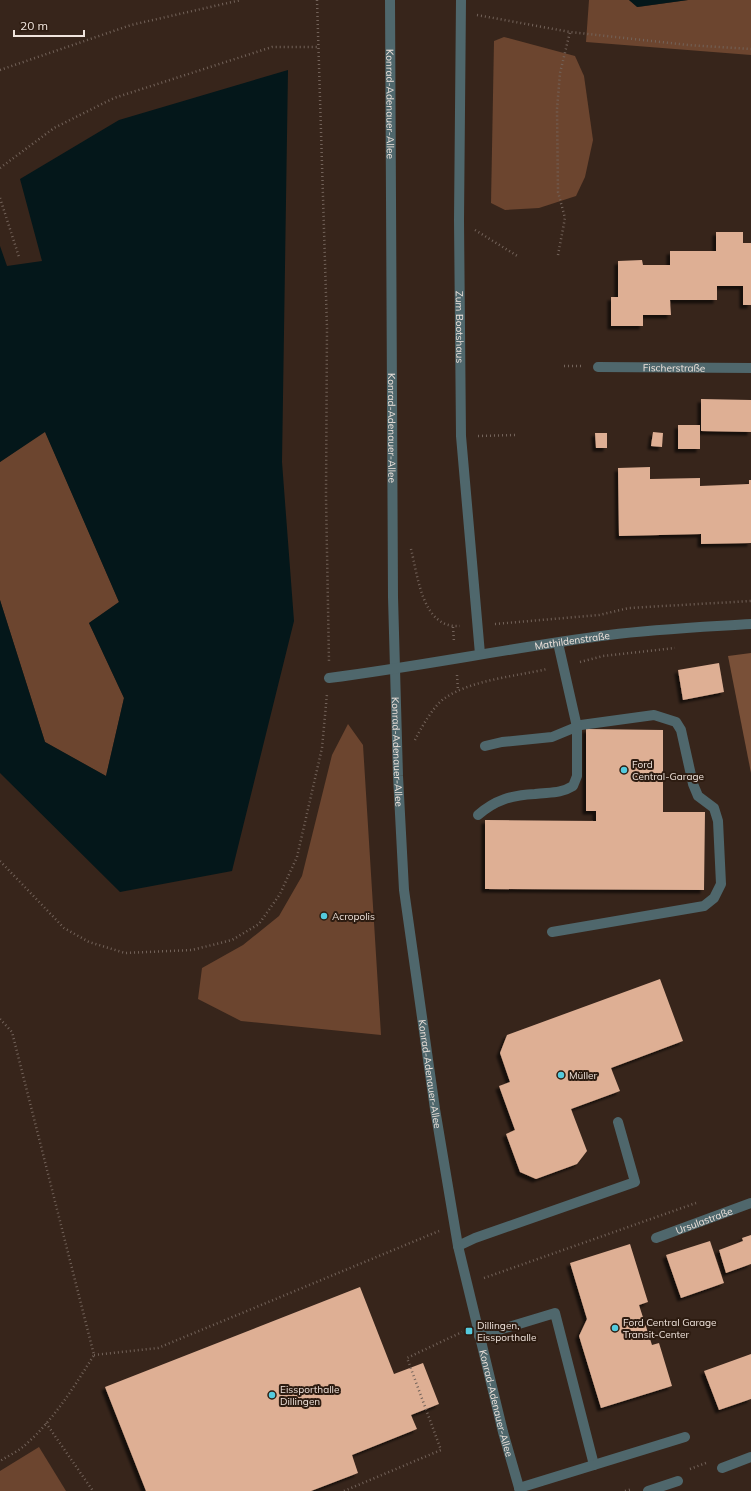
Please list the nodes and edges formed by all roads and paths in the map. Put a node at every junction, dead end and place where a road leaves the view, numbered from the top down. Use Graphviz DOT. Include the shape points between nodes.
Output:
graph roads {
  1 [pos="241,0"];
  2 [pos="317,0"];
  3 [pos="390,0"];
  4 [pos="461,0"];
  5 [pos="461,12"];
  6 [pos="570,32"];
  7 [pos="319,47"];
  8 [pos="751,49"];
  9 [pos="0,70"];
  10 [pos="0,168"];
  11 [pos="0,198"];
  12 [pos="459,220"];
  13 [pos="558,255"];
  14 [pos="19,256"];
  15 [pos="519,256"];
  16 [pos="598,367"];
  17 [pos="751,368"];
  18 [pos="515,435"];
  19 [pos="461,436"];
  20 [pos="411,547"];
  21 [pos="751,601"];
  22 [pos="751,624"];
  23 [pos="478,625"];
  24 [pos="558,643"];
  25 [pos="480,654"];
  26 [pos="395,670"];
  27 [pos="329,678"];
  28 [pos="577,727"];
  29 [pos="485,746"];
  30 [pos="478,815"];
  31 [pos="0,861"];
  32 [pos="552,932"];
  33 [pos="0,1019"];
  34 [pos="618,1122"];
  35 [pos="698,1202"];
  36 [pos="751,1203"];
  37 [pos="454,1224"];
  38 [pos="656,1238"];
  39 [pos="458,1246"];
  40 [pos="466,1284"];
  41 [pos="477,1325"];
  42 [pos="480,1336"];
  43 [pos="94,1355"];
  44 [pos="46,1423"];
  45 [pos="685,1437"];
  46 [pos="751,1458"];
  47 [pos="0,1461"];
  48 [pos="594,1465"];
  49 [pos="722,1468"];
  50 [pos="678,1481"];
  51 [pos="520,1490"];
  52 [pos="93,1491"];
  53 [pos="344,1491"];
  54 [pos="648,1491"];
  1 -- 9 [label="path" via="131,25"];
  2 -- 7 [label="path"];
  3 -- 26 [label="street, Konrad-Adenauer-Allee"];
  4 -- 5 [label="street, Zum Bootshaus"];
  5 -- 6 [label="path"];
  5 -- 12 [label="street, Zum Bootshaus"];
  6 -- 8 [label="path" via="688,46"];
  6 -- 13 [label="path" via="560,72 557,109 558,192 565,218"];
  7 -- 10 [label="path" via="272,47 114,98 54,128"];
  7 -- 27 [label="path" via="327,328"];
  11 -- 14 [label="path"];
  12 -- 15 [label="path"];
  12 -- 19 [label="street, Zum Bootshaus"];
  16 -- 17 [label="street, Fischerstraße"];
  18 -- 19 [label="path"];
  19 -- 23 [label="street, Zum Bootshaus"];
  20 -- 23 [label="path" via="430,611 439,621 453,627"];
  21 -- 23 [label="path" via="670,604 629,608 599,615"];
  22 -- 24 [label="street, Mathildenstraße" via="610,635"];
  23 -- 25 [label="street, Zum Bootshaus"];
  24 -- 25 [label="street, Mathildenstraße"];
  24 -- 28 [label="street"];
  25 -- 26 [label="street, Mathildenstraße"];
  26 -- 27 [label="street, Mathildenstraße"];
  26 -- 37 [label="street, Konrad-Adenauer-Allee" via="404,890 433,1101"];
  27 -- 31 [label="path" via="322,748 297,856 280,894 260,924 232,940 192,950 125,953 89,942 64,928"];
  28 -- 29 [label="street" via="552,737"];
  28 -- 30 [label="street" via="577,776 573,786 563,792 512,796 489,805"];
  28 -- 32 [label="street" via="654,715 676,722 681,730 698,796 714,808 718,821 721,884 714,898 704,906"];
  33 -- 43 [label="path" via="12,1032"];
  34 -- 39 [label="street" via="635,1182"];
  35 -- 40 [label="path"];
  36 -- 38 [label="street, Ursulastraße"];
  37 -- 39 [label="street, Konrad-Adenauer-Allee"];
  37 -- 43 [label="path" via="158,1348"];
  39 -- 40 [label="street, Konrad-Adenauer-Allee"];
  40 -- 41 [label="street, Konrad-Adenauer-Allee"];
  41 -- 42 [label="street, Konrad-Adenauer-Allee"];
  41 -- 53 [label="path" via="407,1358 441,1450"];
  42 -- 48 [label="street" via="555,1313"];
  42 -- 51 [label="street, Konrad-Adenauer-Allee"];
  43 -- 44 [label="path" via="70,1395"];
  44 -- 47 [label="path" via="23,1447"];
  44 -- 52 [label="path"];
  45 -- 48 [label="street"];
  46 -- 49 [label="street"];
  48 -- 51 [label="street"];
  50 -- 54 [label="street"];
}
